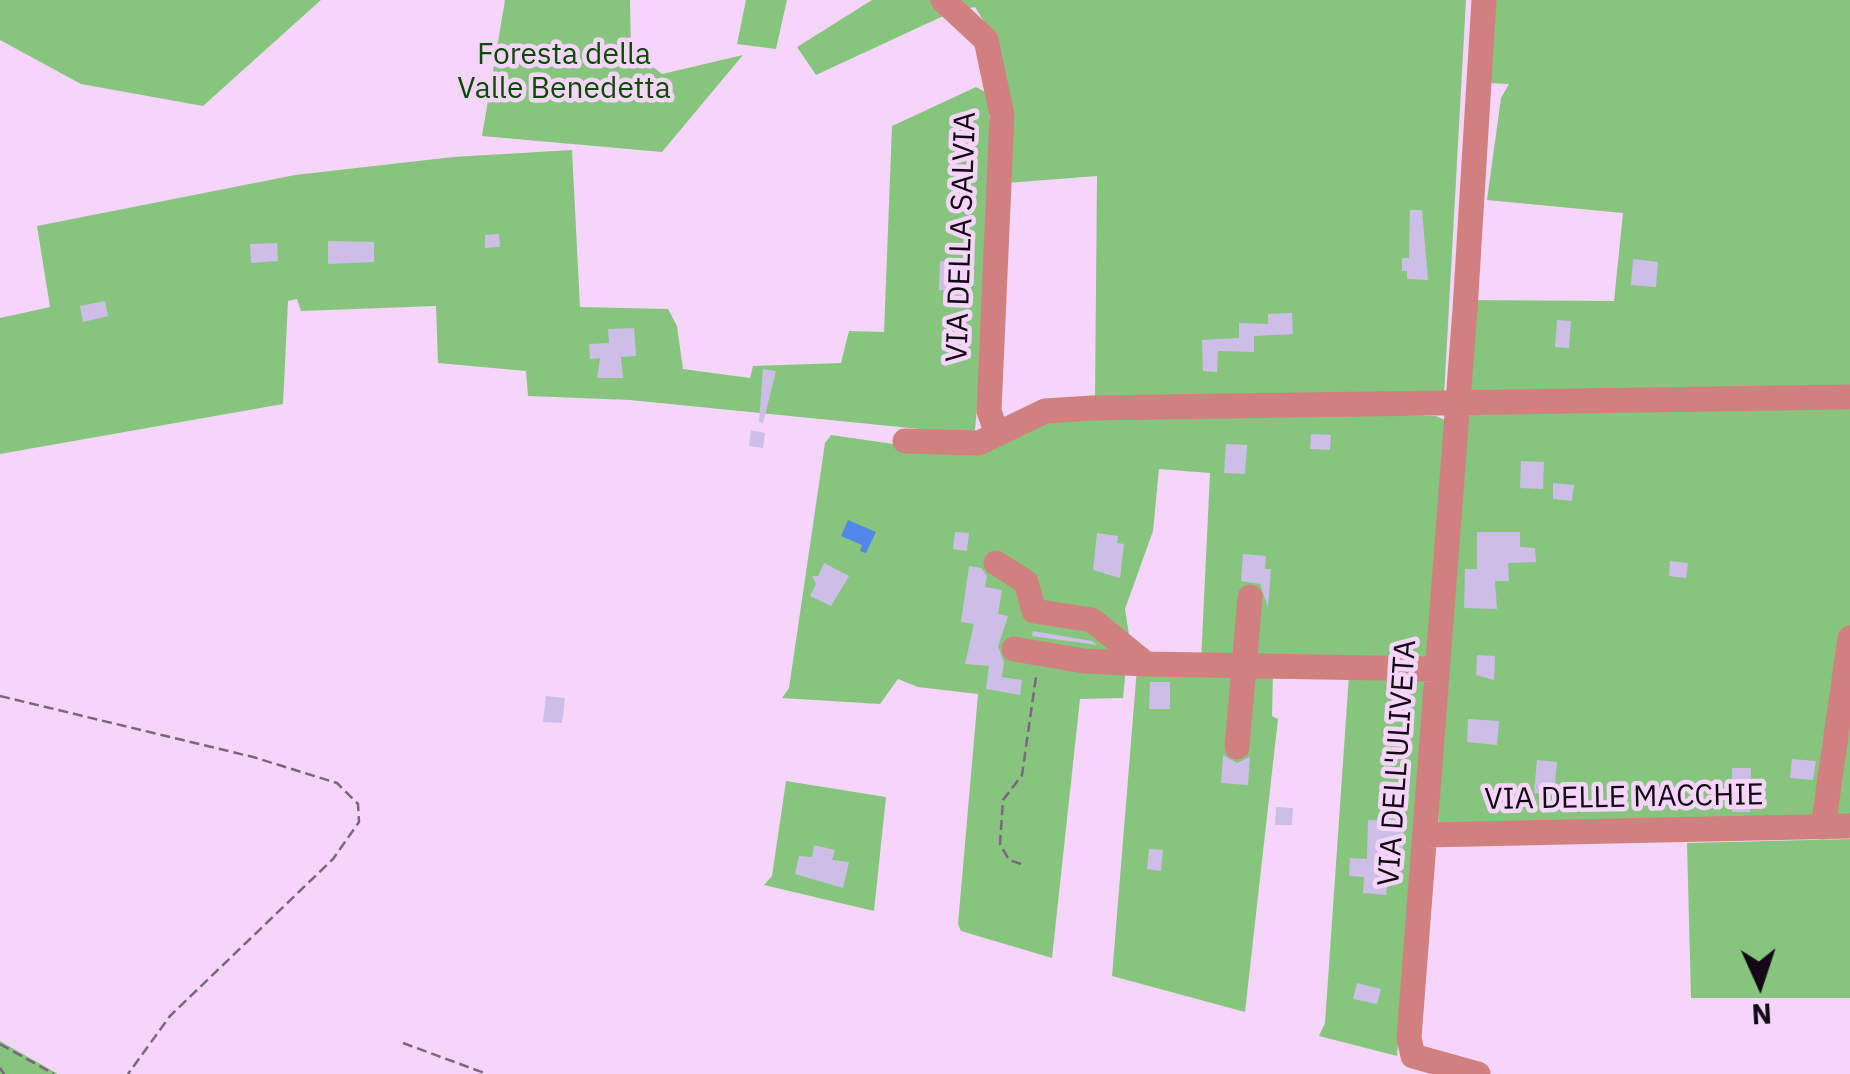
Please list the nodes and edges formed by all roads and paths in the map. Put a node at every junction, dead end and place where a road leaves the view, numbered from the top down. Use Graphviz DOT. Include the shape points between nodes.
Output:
graph roads {
  1 [pos="944,0"];
  2 [pos="1484,0"];
  3 [pos="1850,398"];
  4 [pos="1458,406"];
  5 [pos="997,434"];
  6 [pos="916,449"];
  7 [pos="996,563"];
  8 [pos="1250,597"];
  9 [pos="1850,638"];
  10 [pos="1027,652"];
  11 [pos="1146,664"];
  12 [pos="1244,666"];
  13 [pos="1437,668"];
  14 [pos="0,696"];
  15 [pos="1237,747"];
  16 [pos="1850,826"];
  17 [pos="1426,834"];
  18 [pos="1809,834"];
  19 [pos="1021,864"];
  20 [pos="403,1043"];
  21 [pos="0,1044"];
  22 [pos="0,1068"];
  23 [pos="4,1074"];
  24 [pos="54,1074"];
  25 [pos="128,1074"];
  26 [pos="487,1074"];
  27 [pos="1478,1074"];
  1 -- 5 [label="street, VIA DELLA SALVIA" via="986,40 1002,115 989,411"];
  2 -- 4 [label="street, VIA DELL'ULIVETA"];
  3 -- 4 [label="street" via="1730,405 1663,396 1519,413"];
  4 -- 5 [label="street" via="1092,408 1045,411"];
  4 -- 13 [label="street, VIA DELL'ULIVETA"];
  5 -- 6 [label="street" via="980,443"];
  7 -- 11 [label="street" via="1026,582 1034,611 1092,620"];
  8 -- 12 [label="street"];
  9 -- 18 [label="street"];
  10 -- 11 [label="street"];
  10 -- 19 [label="path" via="1022,775 1003,800 1000,844 1009,860"];
  11 -- 12 [label="street"];
  12 -- 13 [label="street"];
  12 -- 15 [label="street"];
  13 -- 17 [label="street, VIA DELL'ULIVETA"];
  14 -- 25 [label="path" via="270,762 337,783 358,804 359,822 333,858 170,1016"];
  16 -- 18 [label="street, VIA DELLE MACCHIE"];
  17 -- 18 [label="street, VIA DELLE MACCHIE" via="1533,825"];
  17 -- 27 [label="street, VIA DELL'ULIVETA" via="1428,922 1409,1038 1413,1056"];
  20 -- 26 [label="path"];
  21 -- 24 [label="path"];
  22 -- 23 [label="path"];
}
